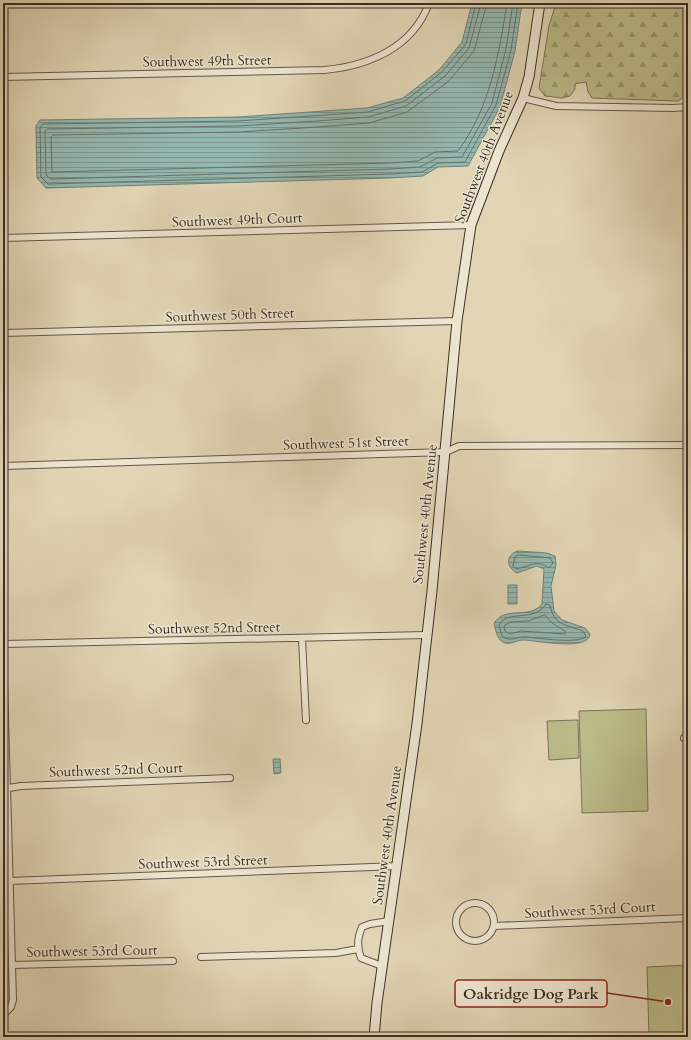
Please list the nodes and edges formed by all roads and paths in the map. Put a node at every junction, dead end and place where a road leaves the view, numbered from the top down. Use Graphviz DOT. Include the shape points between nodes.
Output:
graph roads {
  1 [pos="429,3"];
  2 [pos="540,3"];
  3 [pos="3,77"];
  4 [pos="522,98"];
  5 [pos="688,106"];
  6 [pos="673,108"];
  7 [pos="688,111"];
  8 [pos="472,225"];
  9 [pos="3,238"];
  10 [pos="457,320"];
  11 [pos="3,333"];
  12 [pos="688,445"];
  13 [pos="446,452"];
  14 [pos="3,466"];
  15 [pos="426,635"];
  16 [pos="302,638"];
  17 [pos="3,646"];
  18 [pos="306,720"];
  19 [pos="230,778"];
  20 [pos="4,789"];
  21 [pos="398,866"];
  22 [pos="9,881"];
  23 [pos="688,918"];
  24 [pos="389,921"];
  25 [pos="494,926"];
  26 [pos="358,949"];
  27 [pos="201,957"];
  28 [pos="173,961"];
  29 [pos="12,965"];
  30 [pos="382,966"];
  31 [pos="3,1015"];
  32 [pos="374,1037"];
  1 -- 3 [label="street, Southwest 49th Street" via="417,25 404,41 380,56 346,68"];
  2 -- 4 [label="street, Southwest 40th Avenue" via="529,77"];
  4 -- 6 [label="street" via="556,106"];
  4 -- 8 [label="street, Southwest 40th Avenue"];
  5 -- 6 [label="street"];
  6 -- 7 [label="street"];
  8 -- 9 [label="street, Southwest 49th Court"];
  8 -- 10 [label="street, Southwest 40th Avenue"];
  10 -- 11 [label="street, Southwest 50th Street"];
  10 -- 13 [label="street, Southwest 40th Avenue"];
  12 -- 13 [label="street, Southwest 51st Street" via="459,446"];
  13 -- 14 [label="street, Southwest 51st Street"];
  13 -- 15 [label="street, Southwest 40th Avenue"];
  15 -- 16 [label="street, Southwest 52nd Street"];
  15 -- 21 [label="street, Southwest 40th Avenue"];
  16 -- 17 [label="street, Southwest 52nd Street"];
  16 -- 18 [label="street"];
  17 -- 20 [label="street"];
  19 -- 20 [label="street, Southwest 52nd Court" via="21,786"];
  20 -- 22 [label="street"];
  21 -- 22 [label="street, Southwest 53rd Street"];
  21 -- 24 [label="street, Southwest 40th Avenue"];
  22 -- 29 [label="street"];
  23 -- 25 [label="street, Southwest 53rd Court"];
  24 -- 26 [label="street" via="362,928 358,937"];
  24 -- 30 [label="street, Southwest 40th Avenue"];
  25 -- 25 [label="street" via="490,910 480,904 468,904 457,917 458,930 474,941 486,937"];
  26 -- 27 [label="street" via="336,953"];
  26 -- 30 [label="street" via="361,958"];
  28 -- 29 [label="street, Southwest 53rd Court"];
  29 -- 31 [label="street" via="12,1007"];
  30 -- 32 [label="street, Southwest 40th Avenue"];
}
